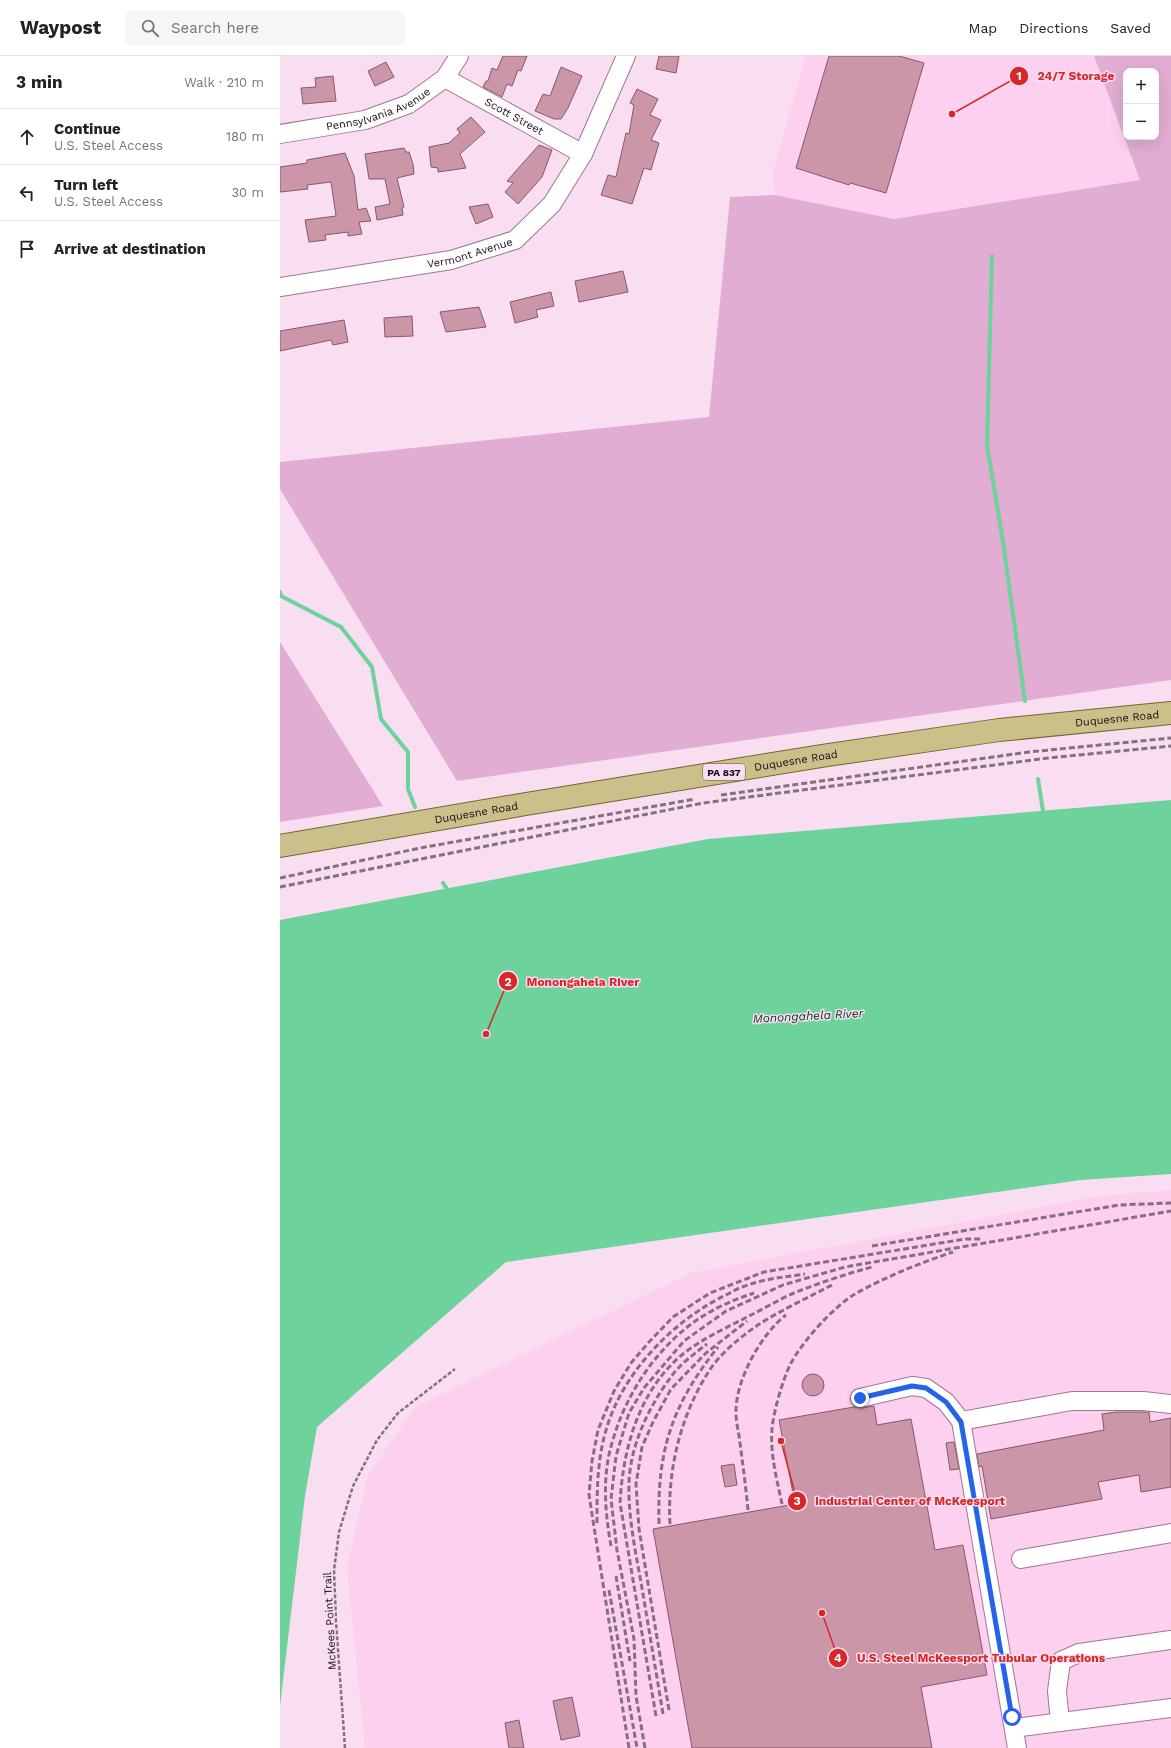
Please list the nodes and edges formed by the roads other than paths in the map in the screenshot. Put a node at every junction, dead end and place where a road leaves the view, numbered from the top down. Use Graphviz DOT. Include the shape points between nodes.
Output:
graph roads {
  1 [pos="459,56"];
  2 [pos="626,56"];
  3 [pos="445,78"];
  4 [pos="280,134"];
  5 [pos="583,154"];
  6 [pos="280,287"];
  7 [pos="1171,713"];
  8 [pos="280,846"];
  9 [pos="860,1398"];
  10 [pos="1171,1404"];
  11 [pos="961,1422"];
  12 [pos="1171,1533"];
  13 [pos="1021,1559"];
  14 [pos="1171,1640"];
  15 [pos="1171,1708"];
  16 [pos="1060,1722"];
  17 [pos="1014,1728"];
  18 [pos="1017,1748"];
  1 -- 3 [label="street, Pennsylvania Avenue"];
  2 -- 5 [label="street, Vermont Avenue"];
  3 -- 4 [label="street, Pennsylvania Avenue" via="409,104 365,120"];
  3 -- 5 [label="street, Scott Street"];
  5 -- 6 [label="street, Vermont Avenue" via="552,204 515,240 451,260"];
  7 -- 8 [label="main road, Duquesne Road / PA 837" via="999,730 828,755"];
  9 -- 11 [label="street" via="912,1386 926,1388 946,1402"];
  10 -- 11 [label="street" via="1152,1401 1072,1401"];
  11 -- 17 [label="street"];
  12 -- 13 [label="street"];
  14 -- 16 [label="street" via="1079,1653 1061,1661 1057,1692"];
  15 -- 16 [label="street"];
  16 -- 17 [label="street"];
  17 -- 18 [label="street"];
}
